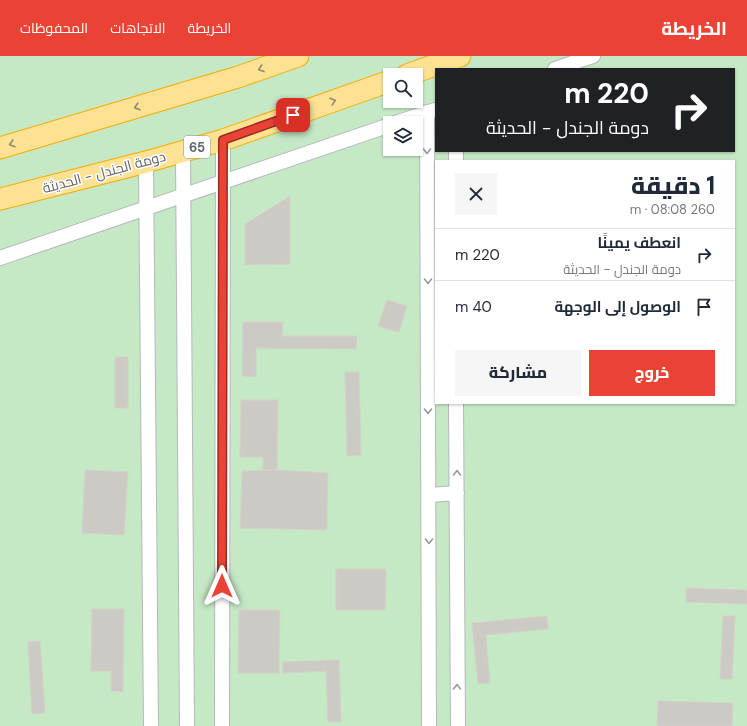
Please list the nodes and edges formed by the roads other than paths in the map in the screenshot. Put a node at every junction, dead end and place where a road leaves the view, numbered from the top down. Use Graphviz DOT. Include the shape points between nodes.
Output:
graph roads {
  1 [pos="298,56"];
  2 [pos="460,56"];
  3 [pos="593,56"];
  4 [pos="558,68"];
  5 [pos="423,69"];
  6 [pos="383,83"];
  7 [pos="432,111"];
  8 [pos="417,116"];
  9 [pos="383,127"];
  10 [pos="223,140"];
  11 [pos="0,148"];
  12 [pos="183,151"];
  13 [pos="146,162"];
  14 [pos="223,182"];
  15 [pos="183,195"];
  16 [pos="0,199"];
  17 [pos="148,207"];
  18 [pos="0,258"];
  19 [pos="432,348"];
  20 [pos="456,404"];
  21 [pos="457,493"];
  22 [pos="429,495"];
  23 [pos="151,726"];
  24 [pos="187,726"];
  25 [pos="222,726"];
  26 [pos="429,726"];
  27 [pos="458,726"];
  1 -- 11 [label="highway, one-way" via="238,77"];
  2 -- 5 [label="highway"];
  3 -- 4 [label="street"];
  10 -- 6 [label="highway, دومة الجندل - الحديثة / 65, one-way"];
  7 -- 8 [label="street"];
  7 -- 19 [label="street, one-way"];
  9 -- 14 [label="street"];
  10 -- 12 [label="highway, دومة الجندل - الحديثة / 65"];
  10 -- 14 [label="street"];
  12 -- 13 [label="highway, دومة الجندل - الحديثة / 65"];
  12 -- 15 [label="street"];
  13 -- 16 [label="highway, دومة الجندل - الحديثة / 65"];
  13 -- 17 [label="street"];
  14 -- 15 [label="street"];
  14 -- 25 [label="street"];
  15 -- 17 [label="street"];
  15 -- 24 [label="street"];
  17 -- 18 [label="street"];
  17 -- 23 [label="street"];
  19 -- 22 [label="street, one-way"];
  21 -- 20 [label="street, one-way"];
  21 -- 22 [label="street"];
  27 -- 21 [label="street, one-way"];
  22 -- 26 [label="street, one-way"];
}
